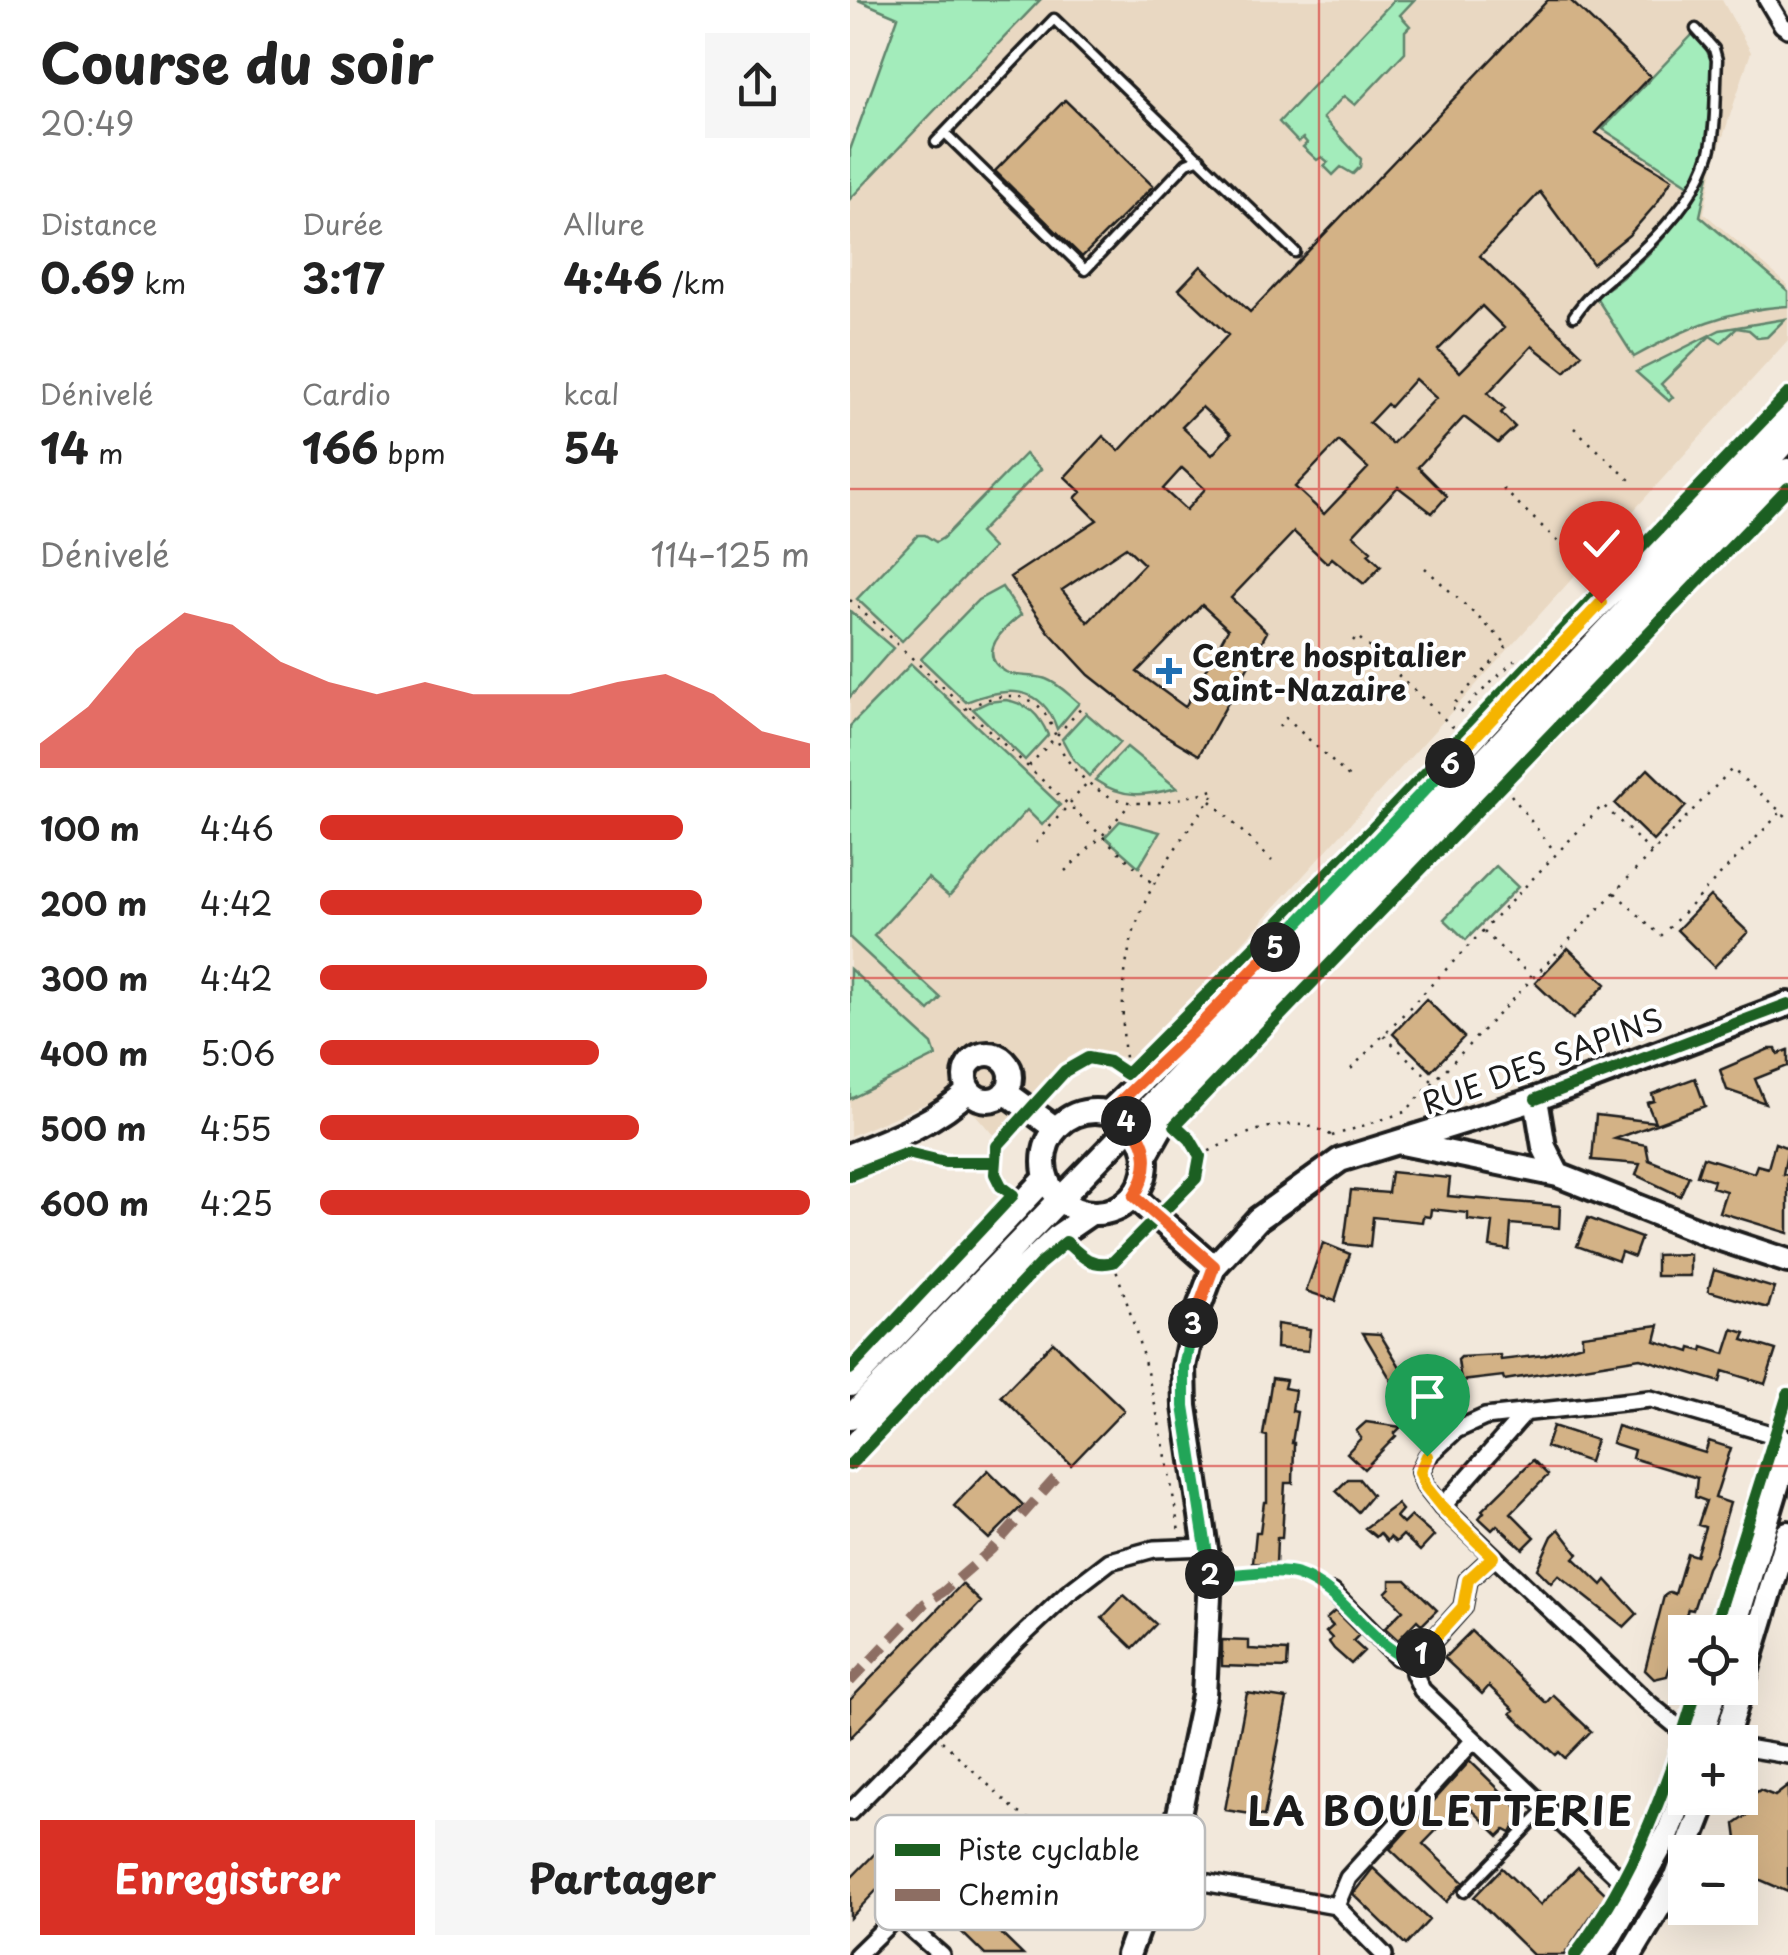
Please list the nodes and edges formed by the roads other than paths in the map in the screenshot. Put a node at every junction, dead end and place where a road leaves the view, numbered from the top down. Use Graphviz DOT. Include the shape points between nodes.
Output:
graph roads {
  1 [pos="1768,0"];
  2 [pos="1788,29"];
  3 [pos="1696,30"];
  4 [pos="946,133"];
  5 [pos="936,142"];
  6 [pos="1200,158"];
  7 [pos="1296,252"];
  8 [pos="1574,316"];
  9 [pos="1788,416"];
  10 [pos="1788,438"];
  11 [pos="1786,477"];
  12 [pos="1788,1004"];
  13 [pos="969,1090"];
  14 [pos="1005,1092"];
  15 [pos="1536,1099"];
  16 [pos="1109,1112"];
  17 [pos="1132,1125"];
  18 [pos="1447,1127"];
  19 [pos="1056,1129"];
  20 [pos="1398,1142"];
  21 [pos="1146,1154"];
  22 [pos="1453,1154"];
  23 [pos="850,1155"];
  24 [pos="1558,1175"];
  25 [pos="1046,1178"];
  26 [pos="1134,1196"];
  27 [pos="1055,1204"];
  28 [pos="1091,1213"];
  29 [pos="1788,1261"];
  30 [pos="1214,1266"];
  31 [pos="850,1385"];
  32 [pos="1526,1412"];
  33 [pos="850,1417"];
  34 [pos="1788,1440"];
  35 [pos="850,1450"];
  36 [pos="1788,1450"];
  37 [pos="1442,1507"];
  38 [pos="1788,1533"];
  39 [pos="1208,1547"];
  40 [pos="1493,1557"];
  41 [pos="1334,1593"];
  42 [pos="1738,1615"];
  43 [pos="1757,1615"];
  44 [pos="1418,1663"];
  45 [pos="1684,1725"];
  46 [pos="1474,1740"];
  47 [pos="1758,1750"];
  48 [pos="1788,1756"];
  49 [pos="1546,1809"];
  50 [pos="850,1812"];
  51 [pos="1179,1815"];
  52 [pos="1672,1815"];
  53 [pos="1205,1882"];
  54 [pos="1641,1884"];
  55 [pos="1668,1890"];
  56 [pos="1464,1892"];
  57 [pos="1664,1898"];
  58 [pos="1336,1906"];
  59 [pos="882,1930"];
  60 [pos="912,1930"];
  61 [pos="1138,1930"];
  62 [pos="858,1955"];
  63 [pos="941,1955"];
  64 [pos="1128,1955"];
  65 [pos="1384,1955"];
  66 [pos="1596,1955"];
  67 [pos="1630,1955"];
  1 -- 2 [label="street"];
  3 -- 8 [label="lane" via="1717,60 1711,150 1703,170 1669,223 1590,292"];
  4 -- 5 [label="lane"];
  4 -- 6 [label="lane" via="1085,270 1187,163"];
  4 -- 6 [label="lane" via="1054,19"];
  6 -- 7 [label="lane"];
  9 -- 16 [label="street"];
  10 -- 17 [label="street"];
  11 -- 21 [label="street" via="1167,1117"];
  12 -- 15 [label="street, RUE DES SAPINS"];
  13 -- 14 [label="street" via="986,1100"];
  13 -- 14 [label="street" via="966,1068 988,1054 1010,1070"];
  13 -- 23 [label="street" via="899,1136"];
  14 -- 19 [label="street"];
  15 -- 18 [label="street, RUE DES SAPINS"];
  15 -- 24 [label="street" via="1544,1147"];
  16 -- 17 [label="street"];
  16 -- 19 [label="street" via="1080,1113"];
  17 -- 21 [label="street"];
  17 -- 27 [label="street"];
  18 -- 20 [label="street, RUE DES SAPINS"];
  18 -- 22 [label="street"];
  19 -- 25 [label="street" via="1047,1144"];
  20 -- 22 [label="street"];
  20 -- 30 [label="street, RUE DES SAPINS" via="1324,1170 1258,1219"];
  21 -- 26 [label="street"];
  22 -- 24 [label="street"];
  24 -- 29 [label="street"];
  25 -- 27 [label="street"];
  25 -- 31 [label="street"];
  26 -- 28 [label="street"];
  26 -- 30 [label="street"];
  27 -- 28 [label="street"];
  27 -- 33 [label="street"];
  28 -- 35 [label="street" via="1021,1270"];
  30 -- 39 [label="street" via="1184,1367 1184,1406"];
  32 -- 34 [label="street" via="1650,1399"];
  32 -- 37 [label="street"];
  32 -- 37 [label="street" via="1485,1417 1456,1430 1427,1456 1420,1472"];
  36 -- 42 [label="street"];
  37 -- 40 [label="street"];
  38 -- 43 [label="street"];
  39 -- 50 [label="street" via="1154,1549 1110,1562 1067,1594"];
  39 -- 51 [label="street" via="1206,1679"];
  40 -- 44 [label="street" via="1468,1580 1463,1607"];
  40 -- 45 [label="street" via="1646,1701"];
  41 -- 44 [label="street" via="1397,1657"];
  44 -- 46 [label="street" via="1414,1673 1422,1690"];
  46 -- 49 [label="street"];
  46 -- 58 [label="street" via="1348,1878"];
  47 -- 48 [label="street"];
  49 -- 54 [label="street" via="1616,1875"];
  49 -- 56 [label="lane"];
  52 -- 54 [label="street"];
  53 -- 58 [label="street"];
  54 -- 57 [label="lane"];
  54 -- 66 [label="street"];
  55 -- 57 [label="street"];
  57 -- 67 [label="street"];
  58 -- 65 [label="street"];
  59 -- 62 [label="street"];
  60 -- 63 [label="street"];
  61 -- 64 [label="street"];
}
